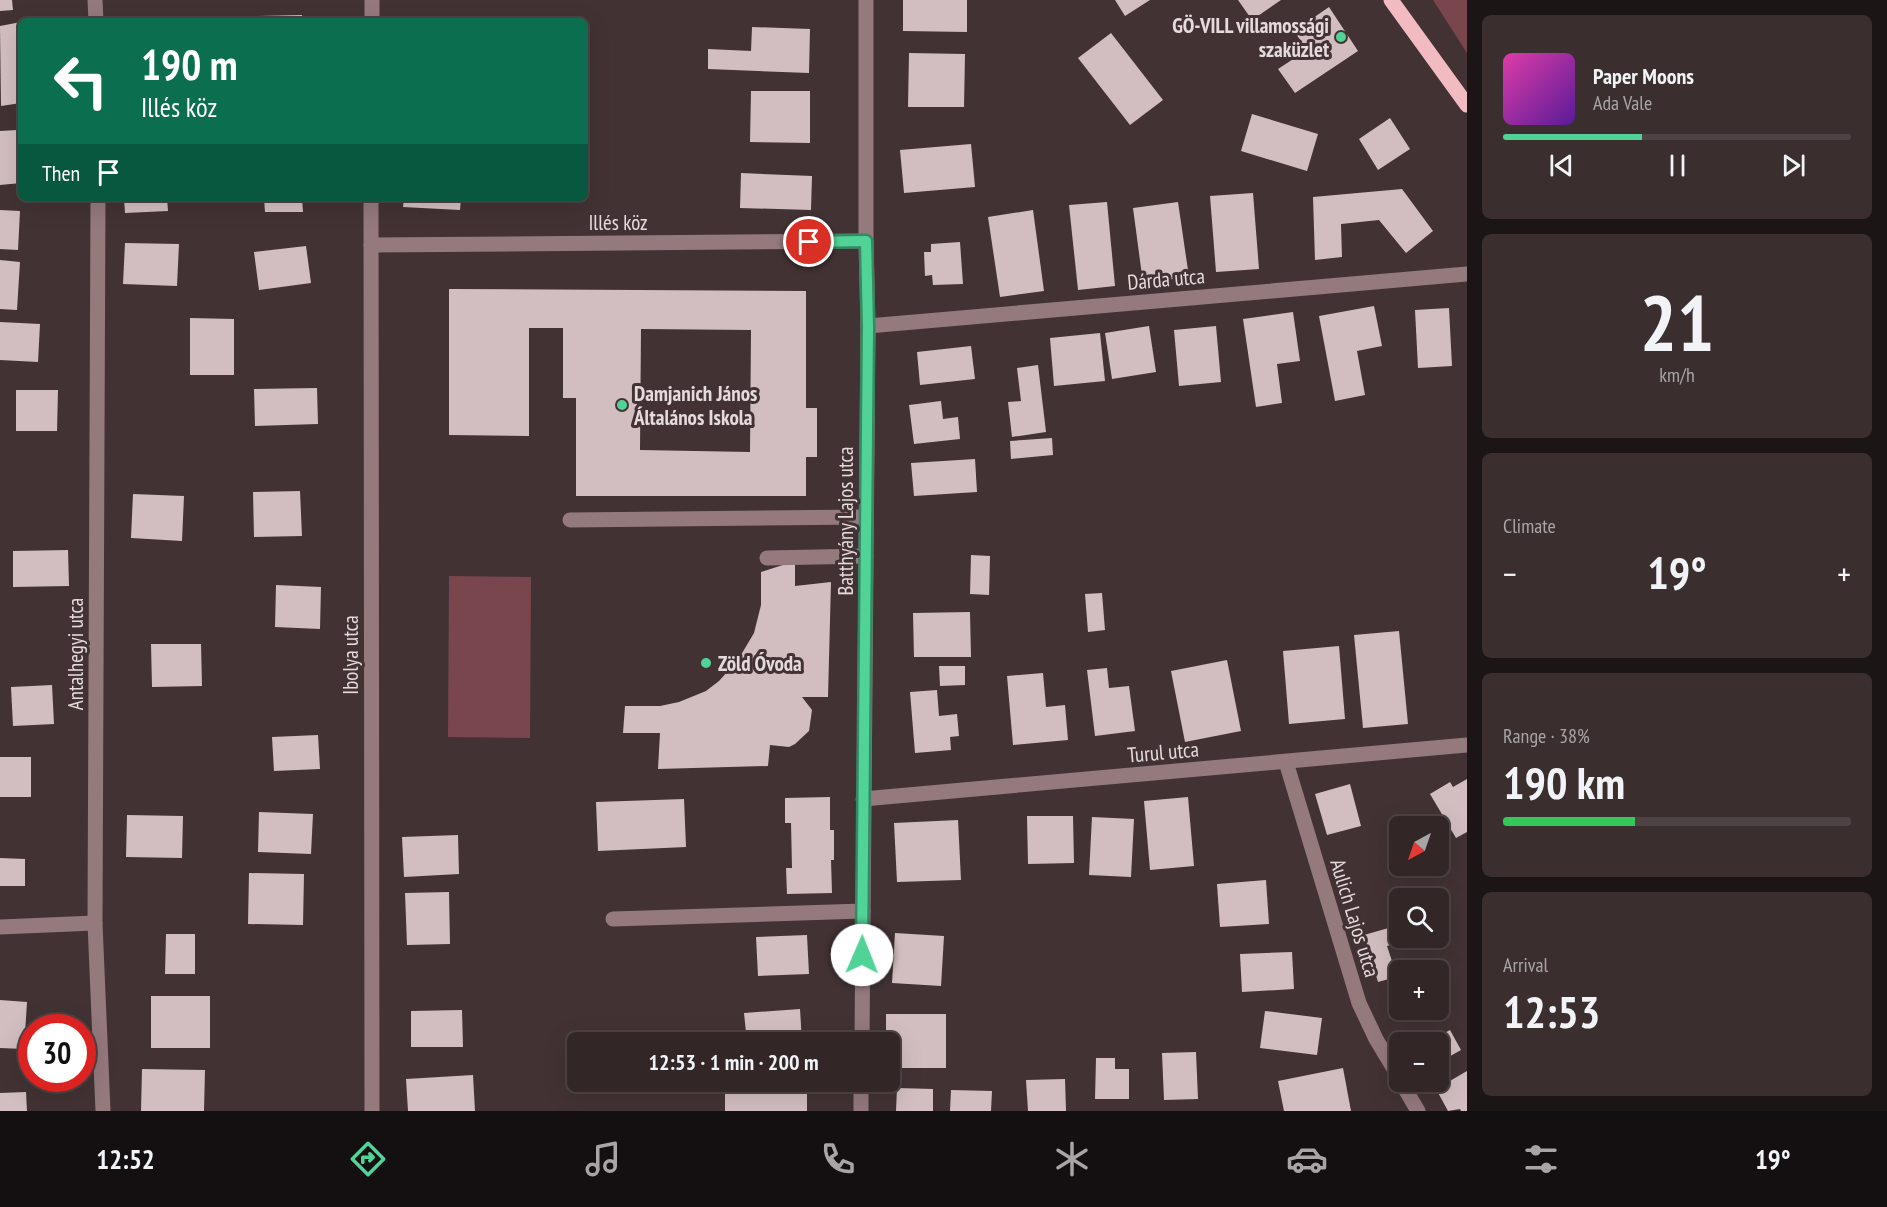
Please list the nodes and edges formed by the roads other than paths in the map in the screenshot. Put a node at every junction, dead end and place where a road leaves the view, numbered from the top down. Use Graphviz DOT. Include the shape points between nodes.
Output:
graph roads {
  1 [pos="95,0"];
  2 [pos="372,0"];
  3 [pos="866,0"];
  4 [pos="1391,0"];
  5 [pos="96,18"];
  6 [pos="372,18"];
  7 [pos="1467,105"];
  8 [pos="98,201"];
  9 [pos="371,201"];
  10 [pos="866,241"];
  11 [pos="371,245"];
  12 [pos="1467,274"];
  13 [pos="868,326"];
  14 [pos="866,517"];
  15 [pos="570,520"];
  16 [pos="866,556"];
  17 [pos="767,558"];
  18 [pos="1467,745"];
  19 [pos="1286,762"];
  20 [pos="863,799"];
  21 [pos="863,911"];
  22 [pos="613,919"];
  23 [pos="95,924"];
  24 [pos="0,927"];
  25 [pos="862,1032"];
  26 [pos="1389,1061"];
  27 [pos="861,1092"];
  28 [pos="1407,1092"];
  29 [pos="103,1111"];
  30 [pos="372,1111"];
  31 [pos="861,1111"];
  32 [pos="1418,1111"];
  1 -- 5 [label="street"];
  2 -- 6 [label="street"];
  3 -- 10 [label="street, Batthyány Lajos utca"];
  4 -- 7 [label="main road"];
  8 -- 23 [label="street, Antalhegyi utca"];
  9 -- 11 [label="street, Ibolya utca"];
  10 -- 11 [label="street, Illés köz"];
  10 -- 13 [label="street, Batthyány Lajos utca"];
  11 -- 30 [label="street, Ibolya utca"];
  12 -- 13 [label="street, Dárda utca"];
  13 -- 14 [label="street, Batthyány Lajos utca"];
  14 -- 15 [label="street"];
  14 -- 16 [label="street, Batthyány Lajos utca"];
  16 -- 17 [label="street"];
  16 -- 20 [label="street, Batthyány Lajos utca"];
  18 -- 19 [label="street, Turul utca"];
  19 -- 20 [label="street, Turul utca"];
  19 -- 26 [label="street, Aulich Lajos utca" via="1359,1003"];
  20 -- 21 [label="street, Batthyány Lajos utca"];
  21 -- 22 [label="street"];
  21 -- 25 [label="street, Batthyány Lajos utca"];
  23 -- 24 [label="street"];
  23 -- 29 [label="street, Antalhegyi utca"];
  27 -- 31 [label="street"];
  28 -- 32 [label="street, Aulich Lajos utca"];
}
